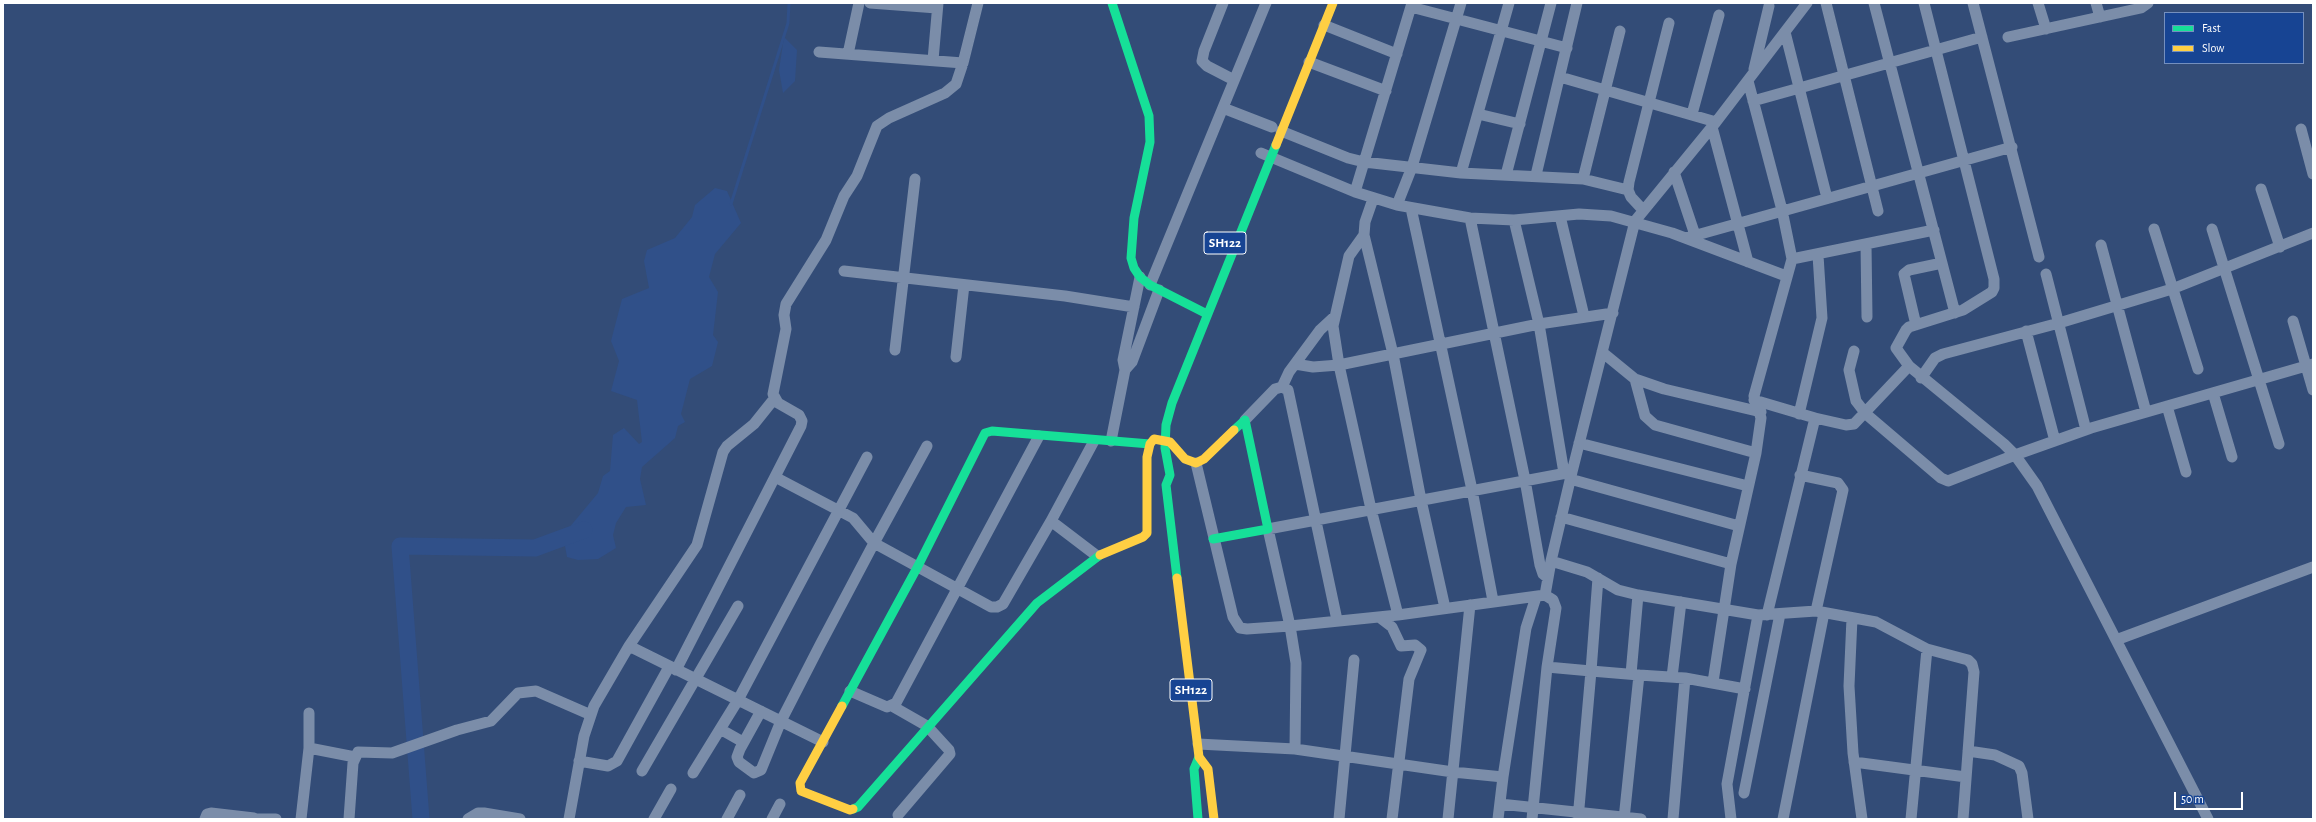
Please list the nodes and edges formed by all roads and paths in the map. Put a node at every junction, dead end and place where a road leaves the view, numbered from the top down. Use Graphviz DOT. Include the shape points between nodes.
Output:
graph roads {
  1 [pos="859,3"];
  2 [pos="870,3"];
  3 [pos="978,3"];
  4 [pos="1112,3"];
  5 [pos="1224,3"];
  6 [pos="1266,3"];
  7 [pos="1333,3"];
  8 [pos="1461,3"];
  9 [pos="1509,3"];
  10 [pos="1552,3"];
  11 [pos="1577,3"];
  12 [pos="1807,3"];
  13 [pos="1826,3"];
  14 [pos="1874,3"];
  15 [pos="1924,3"];
  16 [pos="1973,3"];
  17 [pos="2038,3"];
  18 [pos="2096,3"];
  19 [pos="2148,3"];
  20 [pos="938,5"];
  21 [pos="1411,5"];
  22 [pos="1769,6"];
  23 [pos="1719,15"];
  24 [pos="2100,17"];
  25 [pos="1456,19"];
  26 [pos="1670,23"];
  27 [pos="1324,25"];
  28 [pos="2046,29"];
  29 [pos="1620,31"];
  30 [pos="1501,32"];
  31 [pos="1785,32"];
  32 [pos="1982,37"];
  33 [pos="2008,37"];
  34 [pos="1541,42"];
  35 [pos="1567,48"];
  36 [pos="1936,50"];
  37 [pos="819,52"];
  38 [pos="848,54"];
  39 [pos="1397,54"];
  40 [pos="933,60"];
  41 [pos="1309,62"];
  42 [pos="1890,62"];
  43 [pos="963,63"];
  44 [pos="1843,75"];
  45 [pos="1560,77"];
  46 [pos="1750,77"];
  47 [pos="1234,80"];
  48 [pos="1799,87"];
  49 [pos="1605,90"];
  50 [pos="1386,91"];
  51 [pos="1753,101"];
  52 [pos="1650,102"];
  53 [pos="1223,108"];
  54 [pos="1478,114"];
  55 [pos="1692,114"];
  56 [pos="1520,124"];
  57 [pos="1714,124"];
  58 [pos="1274,128"];
  59 [pos="2301,129"];
  60 [pos="2012,147"];
  61 [pos="1263,154"];
  62 [pos="1965,161"];
  63 [pos="1364,162"];
  64 [pos="1412,168"];
  65 [pos="1674,172"];
  66 [pos="1461,173"];
  67 [pos="1919,174"];
  68 [pos="2313,174"];
  69 [pos="1506,175"];
  70 [pos="1536,175"];
  71 [pos="915,179"];
  72 [pos="1583,179"];
  73 [pos="1872,187"];
  74 [pos="2262,189"];
  75 [pos="1628,190"];
  76 [pos="1355,192"];
  77 [pos="1827,198"];
  78 [pos="1373,199"];
  79 [pos="1397,205"];
  80 [pos="1411,208"];
  81 [pos="1643,210"];
  82 [pos="1782,210"];
  83 [pos="1878,211"];
  84 [pos="1560,216"];
  85 [pos="1470,218"];
  86 [pos="1514,220"];
  87 [pos="1635,221"];
  88 [pos="1739,222"];
  89 [pos="2154,229"];
  90 [pos="2212,229"];
  91 [pos="1934,230"];
  92 [pos="2313,233"];
  93 [pos="1364,235"];
  94 [pos="1691,237"];
  95 [pos="1866,244"];
  96 [pos="2101,244"];
  97 [pos="2280,247"];
  98 [pos="1818,255"];
  99 [pos="2039,257"];
  100 [pos="1792,259"];
  101 [pos="1748,262"];
  102 [pos="1942,263"];
  103 [pos="2225,270"];
  104 [pos="844,271"];
  105 [pos="2046,274"];
  106 [pos="1786,276"];
  107 [pos="1140,277"];
  108 [pos="903,278"];
  109 [pos="964,285"];
  110 [pos="1155,288"];
  111 [pos="2172,289"];
  112 [pos="2117,306"];
  113 [pos="1134,307"];
  114 [pos="1613,313"];
  115 [pos="1955,313"];
  116 [pos="1207,314"];
  117 [pos="1584,316"];
  118 [pos="1867,317"];
  119 [pos="1333,318"];
  120 [pos="2293,321"];
  121 [pos="2059,323"];
  122 [pos="1539,324"];
  123 [pos="1916,325"];
  124 [pos="2026,331"];
  125 [pos="1495,333"];
  126 [pos="1442,344"];
  127 [pos="895,350"];
  128 [pos="1602,352"];
  129 [pos="1854,352"];
  130 [pos="1393,354"];
  131 [pos="956,357"];
  132 [pos="1295,364"];
  133 [pos="1339,365"];
  134 [pos="2309,365"];
  135 [pos="1909,366"];
  136 [pos="2198,369"];
  137 [pos="1125,370"];
  138 [pos="1921,378"];
  139 [pos="1635,379"];
  140 [pos="2259,379"];
  141 [pos="1282,387"];
  142 [pos="2313,390"];
  143 [pos="2213,393"];
  144 [pos="774,400"];
  145 [pos="1754,400"];
  146 [pos="2167,406"];
  147 [pos="1761,412"];
  148 [pos="2146,412"];
  149 [pos="1799,414"];
  150 [pos="1866,414"];
  151 [pos="1815,418"];
  152 [pos="1245,420"];
  153 [pos="1155,428"];
  154 [pos="2086,430"];
  155 [pos="1039,436"];
  156 [pos="1165,440"];
  157 [pos="1094,441"];
  158 [pos="1112,441"];
  159 [pos="1152,441"];
  160 [pos="2055,441"];
  161 [pos="1579,443"];
  162 [pos="2279,444"];
  163 [pos="927,446"];
  164 [pos="1756,452"];
  165 [pos="2015,455"];
  166 [pos="867,457"];
  167 [pos="2232,457"];
  168 [pos="1157,461"];
  169 [pos="1196,463"];
  170 [pos="2186,472"];
  171 [pos="1569,475"];
  172 [pos="1800,475"];
  173 [pos="1160,476"];
  174 [pos="775,477"];
  175 [pos="1525,480"];
  176 [pos="1166,485"];
  177 [pos="1748,486"];
  178 [pos="1472,490"];
  179 [pos="1421,500"];
  180 [pos="1370,509"];
  181 [pos="840,511"];
  182 [pos="1561,517"];
  183 [pos="1317,518"];
  184 [pos="1051,521"];
  185 [pos="1739,526"];
  186 [pos="1268,529"];
  187 [pos="1213,539"];
  188 [pos="874,543"];
  189 [pos="1097,556"];
  190 [pos="1551,561"];
  191 [pos="1731,564"];
  192 [pos="918,566"];
  193 [pos="2313,567"];
  194 [pos="1548,578"];
  195 [pos="1598,578"];
  196 [pos="958,589"];
  197 [pos="1638,595"];
  198 [pos="1541,596"];
  199 [pos="1493,601"];
  200 [pos="1681,602"];
  201 [pos="1470,605"];
  202 [pos="738,606"];
  203 [pos="1445,608"];
  204 [pos="1723,610"];
  205 [pos="1820,612"];
  206 [pos="1780,614"];
  207 [pos="1398,615"];
  208 [pos="1763,615"];
  209 [pos="1379,617"];
  210 [pos="1852,618"];
  211 [pos="1337,620"];
  212 [pos="1290,626"];
  213 [pos="2116,640"];
  214 [pos="629,646"];
  215 [pos="1927,649"];
  216 [pos="1354,660"];
  217 [pos="1547,667"];
  218 [pos="672,668"];
  219 [pos="1591,671"];
  220 [pos="1635,674"];
  221 [pos="1672,677"];
  222 [pos="1685,678"];
  223 [pos="697,680"];
  224 [pos="1713,682"];
  225 [pos="1745,689"];
  226 [pos="850,691"];
  227 [pos="738,700"];
  228 [pos="892,706"];
  229 [pos="760,711"];
  230 [pos="309,713"];
  231 [pos="591,715"];
  232 [pos="781,721"];
  233 [pos="927,726"];
  234 [pos="720,729"];
  235 [pos="744,742"];
  236 [pos="823,742"];
  237 [pos="1198,744"];
  238 [pos="308,748"];
  239 [pos="1294,749"];
  240 [pos="1968,751"];
  241 [pos="1344,756"];
  242 [pos="355,757"];
  243 [pos="1199,757"];
  244 [pos="579,762"];
  245 [pos="1854,762"];
  246 [pos="1398,764"];
  247 [pos="1916,770"];
  248 [pos="642,771"];
  249 [pos="1453,772"];
  250 [pos="693,773"];
  251 [pos="1503,777"];
  252 [pos="1966,777"];
  253 [pos="671,790"];
  254 [pos="1744,793"];
  255 [pos="740,795"];
  256 [pos="780,804"];
  257 [pos="1500,804"];
  258 [pos="1533,808"];
  259 [pos="898,816"];
  260 [pos="1578,816"];
  261 [pos="254,818"];
  262 [pos="1624,818"];
  263 [pos="205,819"];
  264 [pos="276,819"];
  265 [pos="301,819"];
  266 [pos="349,819"];
  267 [pos="468,819"];
  268 [pos="520,819"];
  269 [pos="569,819"];
  270 [pos="654,819"];
  271 [pos="727,819"];
  272 [pos="772,819"];
  273 [pos="1198,819"];
  274 [pos="1214,819"];
  275 [pos="1339,819"];
  276 [pos="1392,819"];
  277 [pos="1448,819"];
  278 [pos="1498,819"];
  279 [pos="1532,819"];
  280 [pos="1641,819"];
  281 [pos="1673,819"];
  282 [pos="1730,819"];
  283 [pos="1783,819"];
  284 [pos="1862,819"];
  285 [pos="1911,819"];
  286 [pos="1963,819"];
  287 [pos="2028,819"];
  288 [pos="2208,819"];
  1 -- 38 [label="street"];
  2 -- 20 [label="street"];
  3 -- 43 [label="street"];
  4 -- 107 [label="street" via="1149,116 1150,142 1134,218 1131,258"];
  5 -- 47 [label="street" via="1202,61"];
  6 -- 47 [label="street"];
  7 -- 27 [label="street, SH122"];
  8 -- 25 [label="street"];
  9 -- 30 [label="street"];
  10 -- 34 [label="street"];
  11 -- 35 [label="street"];
  12 -- 31 [label="street"];
  13 -- 44 [label="street"];
  14 -- 42 [label="street"];
  15 -- 36 [label="street"];
  16 -- 32 [label="street"];
  17 -- 28 [label="street"];
  18 -- 24 [label="street"];
  19 -- 24 [label="street" via="2141,8"];
  20 -- 40 [label="street"];
  21 -- 25 [label="street"];
  21 -- 39 [label="street"];
  22 -- 46 [label="street"];
  23 -- 55 [label="street"];
  24 -- 28 [label="street"];
  25 -- 30 [label="street"];
  25 -- 64 [label="street"];
  26 -- 52 [label="street"];
  27 -- 39 [label="street"];
  27 -- 41 [label="street, SH122"];
  28 -- 33 [label="street"];
  29 -- 49 [label="street"];
  30 -- 34 [label="street"];
  30 -- 54 [label="street"];
  31 -- 46 [label="street"];
  31 -- 48 [label="street"];
  32 -- 36 [label="street"];
  32 -- 60 [label="street"];
  34 -- 35 [label="street"];
  34 -- 56 [label="street"];
  35 -- 45 [label="street"];
  36 -- 42 [label="street"];
  36 -- 62 [label="street"];
  37 -- 38 [label="street"];
  38 -- 40 [label="street"];
  39 -- 50 [label="street"];
  40 -- 43 [label="street"];
  41 -- 50 [label="street"];
  41 -- 58 [label="street, SH122"];
  42 -- 44 [label="street"];
  42 -- 67 [label="street"];
  43 -- 144 [label="street" via="960,76 951,89 889,118 877,126 872,134 857,176 844,196 826,240 786,304 786,329"];
  44 -- 48 [label="street"];
  44 -- 73 [label="street"];
  45 -- 49 [label="street"];
  45 -- 70 [label="street"];
  46 -- 51 [label="street"];
  46 -- 57 [label="street"];
  47 -- 53 [label="street"];
  48 -- 51 [label="street"];
  48 -- 77 [label="street"];
  49 -- 52 [label="street"];
  49 -- 72 [label="street"];
  50 -- 63 [label="street"];
  51 -- 82 [label="street"];
  52 -- 55 [label="street"];
  52 -- 75 [label="street"];
  53 -- 58 [label="street"];
  53 -- 110 [label="street"];
  54 -- 56 [label="street"];
  54 -- 66 [label="street"];
  55 -- 57 [label="street"];
  56 -- 69 [label="street"];
  57 -- 65 [label="street"];
  57 -- 88 [label="street"];
  58 -- 61 [label="street, SH122"];
  58 -- 63 [label="street"];
  59 -- 68 [label="street"];
  60 -- 62 [label="street"];
  60 -- 99 [label="street"];
  61 -- 76 [label="street"];
  61 -- 116 [label="street, SH122"];
  62 -- 67 [label="street"];
  62 -- 115 [label="street" via="1995,285 1992,292"];
  63 -- 64 [label="street"];
  63 -- 76 [label="street"];
  64 -- 66 [label="street"];
  64 -- 79 [label="street"];
  65 -- 81 [label="street"];
  65 -- 94 [label="street"];
  66 -- 69 [label="street"];
  67 -- 73 [label="street"];
  67 -- 91 [label="street"];
  69 -- 70 [label="street"];
  70 -- 72 [label="street"];
  71 -- 108 [label="street"];
  72 -- 75 [label="street"];
  73 -- 77 [label="street"];
  73 -- 83 [label="street"];
  74 -- 97 [label="street"];
  75 -- 81 [label="street" via="1630,197"];
  76 -- 78 [label="street"];
  77 -- 82 [label="street"];
  78 -- 79 [label="street"];
  78 -- 93 [label="street" via="1365,222"];
  79 -- 80 [label="street"];
  80 -- 85 [label="street"];
  80 -- 126 [label="street"];
  81 -- 87 [label="street"];
  82 -- 88 [label="street"];
  82 -- 100 [label="street"];
  84 -- 86 [label="street"];
  84 -- 87 [label="street" via="1594,215"];
  84 -- 117 [label="street"];
  85 -- 86 [label="street"];
  85 -- 125 [label="street"];
  86 -- 122 [label="street"];
  87 -- 94 [label="street"];
  87 -- 114 [label="street"];
  88 -- 94 [label="street"];
  88 -- 101 [label="street"];
  89 -- 111 [label="street"];
  90 -- 103 [label="street"];
  91 -- 95 [label="street"];
  91 -- 102 [label="street"];
  92 -- 97 [label="street"];
  93 -- 119 [label="street" via="1349,256"];
  93 -- 130 [label="street"];
  94 -- 101 [label="street"];
  95 -- 98 [label="street"];
  95 -- 118 [label="street"];
  96 -- 112 [label="street"];
  97 -- 103 [label="street"];
  98 -- 100 [label="street"];
  98 -- 149 [label="street" via="1822,318"];
  100 -- 106 [label="street"];
  101 -- 106 [label="street"];
  102 -- 115 [label="street"];
  102 -- 123 [label="street" via="1909,270 1904,274"];
  103 -- 111 [label="street"];
  103 -- 140 [label="street"];
  104 -- 108 [label="street"];
  105 -- 121 [label="street"];
  106 -- 145 [label="street"];
  107 -- 110 [label="street"];
  107 -- 113 [label="street"];
  108 -- 109 [label="street"];
  108 -- 127 [label="street"];
  109 -- 113 [label="street" via="1065,296"];
  109 -- 131 [label="street"];
  110 -- 116 [label="street"];
  110 -- 137 [label="street" via="1132,362"];
  111 -- 112 [label="street"];
  111 -- 136 [label="street"];
  112 -- 121 [label="street"];
  112 -- 148 [label="street"];
  113 -- 137 [label="street" via="1123,360"];
  114 -- 117 [label="street"];
  114 -- 128 [label="street"];
  115 -- 123 [label="street"];
  116 -- 156 [label="street, SH122" via="1172,403"];
  117 -- 122 [label="street"];
  119 -- 132 [label="street" via="1320,330"];
  119 -- 133 [label="street"];
  120 -- 134 [label="street"];
  121 -- 124 [label="street"];
  121 -- 154 [label="street"];
  122 -- 125 [label="street"];
  122 -- 171 [label="street"];
  123 -- 135 [label="street" via="1906,330 1896,348"];
  124 -- 138 [label="street" via="1934,358"];
  124 -- 160 [label="street"];
  125 -- 126 [label="street"];
  125 -- 175 [label="street"];
  126 -- 130 [label="street"];
  126 -- 178 [label="street"];
  128 -- 139 [label="street"];
  128 -- 161 [label="street"];
  129 -- 150 [label="street" via="1849,370 1854,396"];
  130 -- 133 [label="street"];
  130 -- 179 [label="street"];
  132 -- 133 [label="street" via="1313,367"];
  132 -- 141 [label="street"];
  133 -- 180 [label="street"];
  134 -- 140 [label="street"];
  134 -- 142 [label="street"];
  135 -- 138 [label="street"];
  135 -- 150 [label="street"];
  137 -- 158 [label="street"];
  138 -- 165 [label="street"];
  139 -- 147 [label="street" via="1664,389"];
  139 -- 164 [label="street" via="1648,422"];
  140 -- 143 [label="street"];
  140 -- 162 [label="street"];
  141 -- 152 [label="street" via="1275,389"];
  141 -- 183 [label="street" via="1290,394"];
  143 -- 146 [label="street"];
  143 -- 167 [label="street"];
  144 -- 174 [label="street" via="799,416 802,421"];
  144 -- 214 [label="street" via="754,424 723,452 697,546"];
  145 -- 147 [label="street"];
  145 -- 149 [label="street"];
  146 -- 148 [label="street"];
  146 -- 170 [label="street"];
  147 -- 164 [label="street"];
  148 -- 154 [label="street"];
  149 -- 151 [label="street"];
  150 -- 151 [label="street" via="1850,425"];
  150 -- 165 [label="street" via="1944,480 1953,480"];
  151 -- 172 [label="street"];
  152 -- 169 [label="street" via="1204,459"];
  152 -- 186 [label="street"];
  153 -- 159 [label="street"];
  154 -- 160 [label="street"];
  155 -- 157 [label="street"];
  155 -- 192 [label="street" via="992,431 984,434"];
  155 -- 196 [label="street"];
  156 -- 159 [label="street"];
  156 -- 169 [label="street" via="1175,446 1185,459"];
  156 -- 176 [label="street, SH122" via="1170,475"];
  157 -- 158 [label="street"];
  157 -- 184 [label="street"];
  158 -- 159 [label="street"];
  159 -- 168 [label="street"];
  159 -- 189 [label="street" via="1146,467 1147,533"];
  160 -- 165 [label="street"];
  161 -- 171 [label="street"];
  161 -- 177 [label="street"];
  163 -- 188 [label="street"];
  164 -- 177 [label="street"];
  165 -- 213 [label="street" via="2037,486"];
  166 -- 181 [label="street"];
  169 -- 187 [label="street"];
  171 -- 175 [label="street"];
  171 -- 182 [label="street"];
  171 -- 185 [label="street"];
  172 -- 205 [label="street" via="1838,483 1843,490"];
  172 -- 208 [label="street"];
  173 -- 176 [label="street, SH122"];
  174 -- 181 [label="street"];
  174 -- 218 [label="street"];
  175 -- 178 [label="street"];
  175 -- 194 [label="street" via="1541,571"];
  176 -- 237 [label="street, SH122"];
  177 -- 185 [label="street"];
  178 -- 179 [label="street"];
  178 -- 199 [label="street"];
  179 -- 180 [label="street"];
  179 -- 203 [label="street"];
  180 -- 183 [label="street"];
  180 -- 207 [label="street"];
  181 -- 188 [label="street" via="858,522"];
  181 -- 227 [label="street"];
  182 -- 190 [label="street"];
  182 -- 191 [label="street"];
  183 -- 186 [label="street"];
  183 -- 211 [label="street"];
  184 -- 189 [label="street"];
  184 -- 196 [label="street" via="1003,604 991,607"];
  185 -- 191 [label="street"];
  186 -- 187 [label="street"];
  186 -- 212 [label="street"];
  187 -- 212 [label="street" via="1236,623 1240,628"];
  188 -- 192 [label="street"];
  188 -- 232 [label="street"];
  189 -- 233 [label="street" via="1037,603"];
  190 -- 194 [label="street"];
  190 -- 195 [label="street"];
  191 -- 204 [label="street"];
  192 -- 196 [label="street"];
  192 -- 226 [label="street"];
  193 -- 213 [label="street"];
  194 -- 198 [label="street"];
  195 -- 197 [label="street" via="1618,590"];
  195 -- 219 [label="street"];
  196 -- 228 [label="street"];
  197 -- 200 [label="street"];
  197 -- 220 [label="street"];
  198 -- 199 [label="street"];
  198 -- 217 [label="street" via="1553,600 1556,608"];
  198 -- 251 [label="street" via="1526,628"];
  199 -- 201 [label="street"];
  200 -- 204 [label="street"];
  200 -- 221 [label="street"];
  201 -- 203 [label="street"];
  201 -- 249 [label="street"];
  202 -- 223 [label="street"];
  203 -- 207 [label="street"];
  204 -- 208 [label="street"];
  204 -- 224 [label="street"];
  205 -- 206 [label="street"];
  205 -- 210 [label="street"];
  205 -- 283 [label="street"];
  206 -- 208 [label="street"];
  206 -- 254 [label="street"];
  207 -- 209 [label="street"];
  208 -- 225 [label="street"];
  209 -- 211 [label="street"];
  209 -- 246 [label="street" via="1392,627 1401,646 1416,645 1421,650 1409,679"];
  210 -- 215 [label="street" via="1883,624"];
  210 -- 245 [label="street" via="1849,686"];
  211 -- 212 [label="street"];
  212 -- 239 [label="street" via="1296,673"];
  213 -- 288 [label="street"];
  214 -- 218 [label="street"];
  214 -- 231 [label="street"];
  215 -- 240 [label="street" via="1968,660 1972,664 1974,672"];
  215 -- 247 [label="street"];
  216 -- 241 [label="street"];
  217 -- 219 [label="street"];
  217 -- 258 [label="street"];
  218 -- 223 [label="street"];
  218 -- 244 [label="street" via="617,761 608,766"];
  219 -- 220 [label="street"];
  219 -- 260 [label="street"];
  220 -- 221 [label="street"];
  220 -- 262 [label="street"];
  221 -- 222 [label="street"];
  222 -- 224 [label="street"];
  222 -- 281 [label="street"];
  223 -- 227 [label="street"];
  223 -- 248 [label="street"];
  224 -- 225 [label="street"];
  225 -- 282 [label="street" via="1727,784"];
  226 -- 228 [label="street" via="887,707"];
  226 -- 236 [label="street"];
  227 -- 229 [label="street"];
  227 -- 234 [label="street"];
  228 -- 233 [label="street"];
  229 -- 232 [label="street"];
  229 -- 235 [label="street"];
  230 -- 238 [label="street"];
  231 -- 242 [label="street" via="536,691 518,693 491,720 392,753 364,751 358,752"];
  231 -- 244 [label="street"];
  232 -- 235 [label="street" via="757,773 749,771 739,762 738,753"];
  232 -- 236 [label="street"];
  233 -- 236 [label="street" via="853,810 805,793 799,788"];
  233 -- 259 [label="street" via="950,754"];
  234 -- 235 [label="street"];
  234 -- 250 [label="street"];
  237 -- 239 [label="street"];
  237 -- 243 [label="street, SH122"];
  238 -- 242 [label="street"];
  238 -- 265 [label="street"];
  239 -- 241 [label="street"];
  240 -- 252 [label="street"];
  240 -- 287 [label="street" via="1995,755 2019,766"];
  241 -- 246 [label="street"];
  241 -- 275 [label="street"];
  242 -- 266 [label="street"];
  243 -- 273 [label="street, SH122" via="1194,769"];
  243 -- 274 [label="street, SH122" via="1208,769"];
  244 -- 269 [label="street"];
  245 -- 247 [label="street"];
  245 -- 284 [label="street"];
  246 -- 249 [label="street"];
  246 -- 276 [label="street"];
  247 -- 252 [label="street"];
  247 -- 285 [label="street"];
  249 -- 251 [label="street"];
  249 -- 277 [label="street"];
  251 -- 257 [label="street"];
  252 -- 286 [label="street"];
  253 -- 270 [label="street"];
  255 -- 271 [label="street"];
  256 -- 272 [label="street"];
  257 -- 258 [label="street"];
  257 -- 278 [label="street"];
  258 -- 260 [label="street"];
  258 -- 279 [label="street"];
  260 -- 262 [label="street"];
  261 -- 263 [label="street" via="212,813 207,814"];
  261 -- 264 [label="street"];
  262 -- 280 [label="street"];
  267 -- 268 [label="street" via="478,813"];
}
